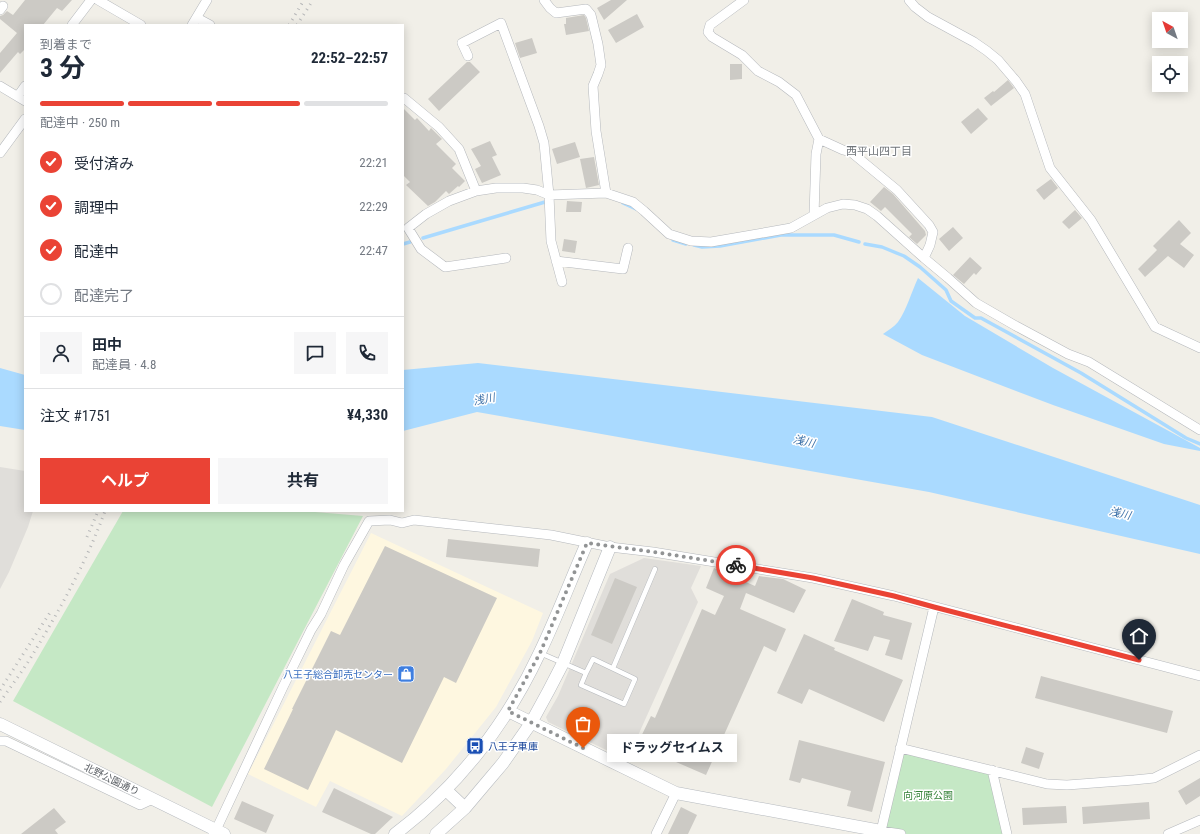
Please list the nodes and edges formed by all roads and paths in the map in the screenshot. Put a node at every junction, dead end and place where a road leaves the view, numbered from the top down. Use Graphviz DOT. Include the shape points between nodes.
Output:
graph roads {
  1 [pos="91,0"];
  2 [pos="98,0"];
  3 [pos="207,0"];
  4 [pos="544,0"];
  5 [pos="744,0"];
  6 [pos="909,0"];
  7 [pos="194,21"];
  8 [pos="73,24"];
  9 [pos="139,24"];
  10 [pos="206,24"];
  11 [pos="468,56"];
  12 [pos="0,86"];
  13 [pos="21,98"];
  14 [pos="404,98"];
  15 [pos="24,120"];
  16 [pos="819,139"];
  17 [pos="0,153"];
  18 [pos="476,191"];
  19 [pos="606,193"];
  20 [pos="549,195"];
  21 [pos="814,215"];
  22 [pos="405,229"];
  23 [pos="628,248"];
  24 [pos="506,258"];
  25 [pos="924,258"];
  26 [pos="556,261"];
  27 [pos="562,282"];
  28 [pos="1200,348"];
  29 [pos="1200,430"];
  30 [pos="587,543"];
  31 [pos="610,547"];
  32 [pos="655,569"];
  33 [pos="934,607"];
  34 [pos="540,653"];
  35 [pos="563,662"];
  36 [pos="613,668"];
  37 [pos="586,673"];
  38 [pos="1200,676"];
  39 [pos="508,711"];
  40 [pos="531,723"];
  41 [pos="0,724"];
  42 [pos="0,741"];
  43 [pos="900,748"];
  44 [pos="1200,755"];
  45 [pos="992,770"];
  46 [pos="446,790"];
  47 [pos="676,793"];
  48 [pos="153,799"];
  49 [pos="464,808"];
  50 [pos="1200,820"];
  51 [pos="880,832"];
  52 [pos="217,833"];
  53 [pos="395,834"];
  54 [pos="436,834"];
  55 [pos="656,834"];
  56 [pos="901,834"];
  57 [pos="1007,834"];
  58 [pos="1168,834"];
  1 -- 8 [label="street"];
  2 -- 9 [label="street"];
  3 -- 7 [label="street"];
  4 -- 19 [label="street" via="556,13 586,9 591,15 601,65 592,86"];
  5 -- 16 [label="street" via="710,25 708,32 742,55 758,71 796,95"];
  6 -- 28 [label="street" via="928,17 987,51 1016,81 1025,94 1050,168 1091,220 1155,327"];
  7 -- 10 [label="street"];
  11 -- 20 [label="street" via="462,43 501,23 544,143"];
  12 -- 13 [label="street"];
  14 -- 18 [label="street" via="439,127 459,149"];
  15 -- 17 [label="street"];
  16 -- 21 [label="street" via="816,154"];
  16 -- 25 [label="street" via="851,152 897,190 929,225 933,232"];
  18 -- 20 [label="street" via="522,188"];
  18 -- 22 [label="street" via="449,201"];
  19 -- 20 [label="street"];
  19 -- 21 [label="street" via="633,202 669,234 691,241 711,242 791,228"];
  20 -- 26 [label="street" via="551,241"];
  21 -- 25 [label="street" via="828,208 855,204 877,216"];
  22 -- 24 [label="street" via="421,249 444,267"];
  23 -- 26 [label="street" via="623,269"];
  25 -- 29 [label="street" via="976,303 1068,354 1090,362"];
  26 -- 27 [label="street"];
  30 -- 31 [label="street"];
  30 -- 34 [label="street"];
  30 -- 52 [label="street" via="551,536 414,520 402,523 390,520 369,521 283,687"];
  31 -- 33 [label="street" via="813,578"];
  31 -- 35 [label="street"];
  32 -- 36 [label="lane"];
  33 -- 38 [label="street"];
  33 -- 43 [label="street"];
  34 -- 35 [label="lane"];
  34 -- 39 [label="street"];
  35 -- 37 [label="lane"];
  35 -- 40 [label="street"];
  36 -- 37 [label="lane" via="593,659"];
  36 -- 37 [label="lane" via="635,679 624,704 581,685"];
  39 -- 40 [label="street"];
  39 -- 46 [label="street" via="481,749"];
  40 -- 47 [label="street"];
  40 -- 49 [label="street" via="503,763"];
  41 -- 48 [label="street, 北野公園通り"];
  42 -- 48 [label="street" via="6,741 140,805"];
  43 -- 45 [label="street"];
  43 -- 51 [label="street"];
  44 -- 45 [label="street" via="1154,778 1126,781 1047,784"];
  45 -- 57 [label="street"];
  46 -- 49 [label="street"];
  46 -- 53 [label="street"];
  47 -- 51 [label="street"];
  47 -- 55 [label="street"];
  48 -- 52 [label="street, 北野公園通り"];
  49 -- 54 [label="street"];
  50 -- 58 [label="street"];
  51 -- 56 [label="street"];
}
